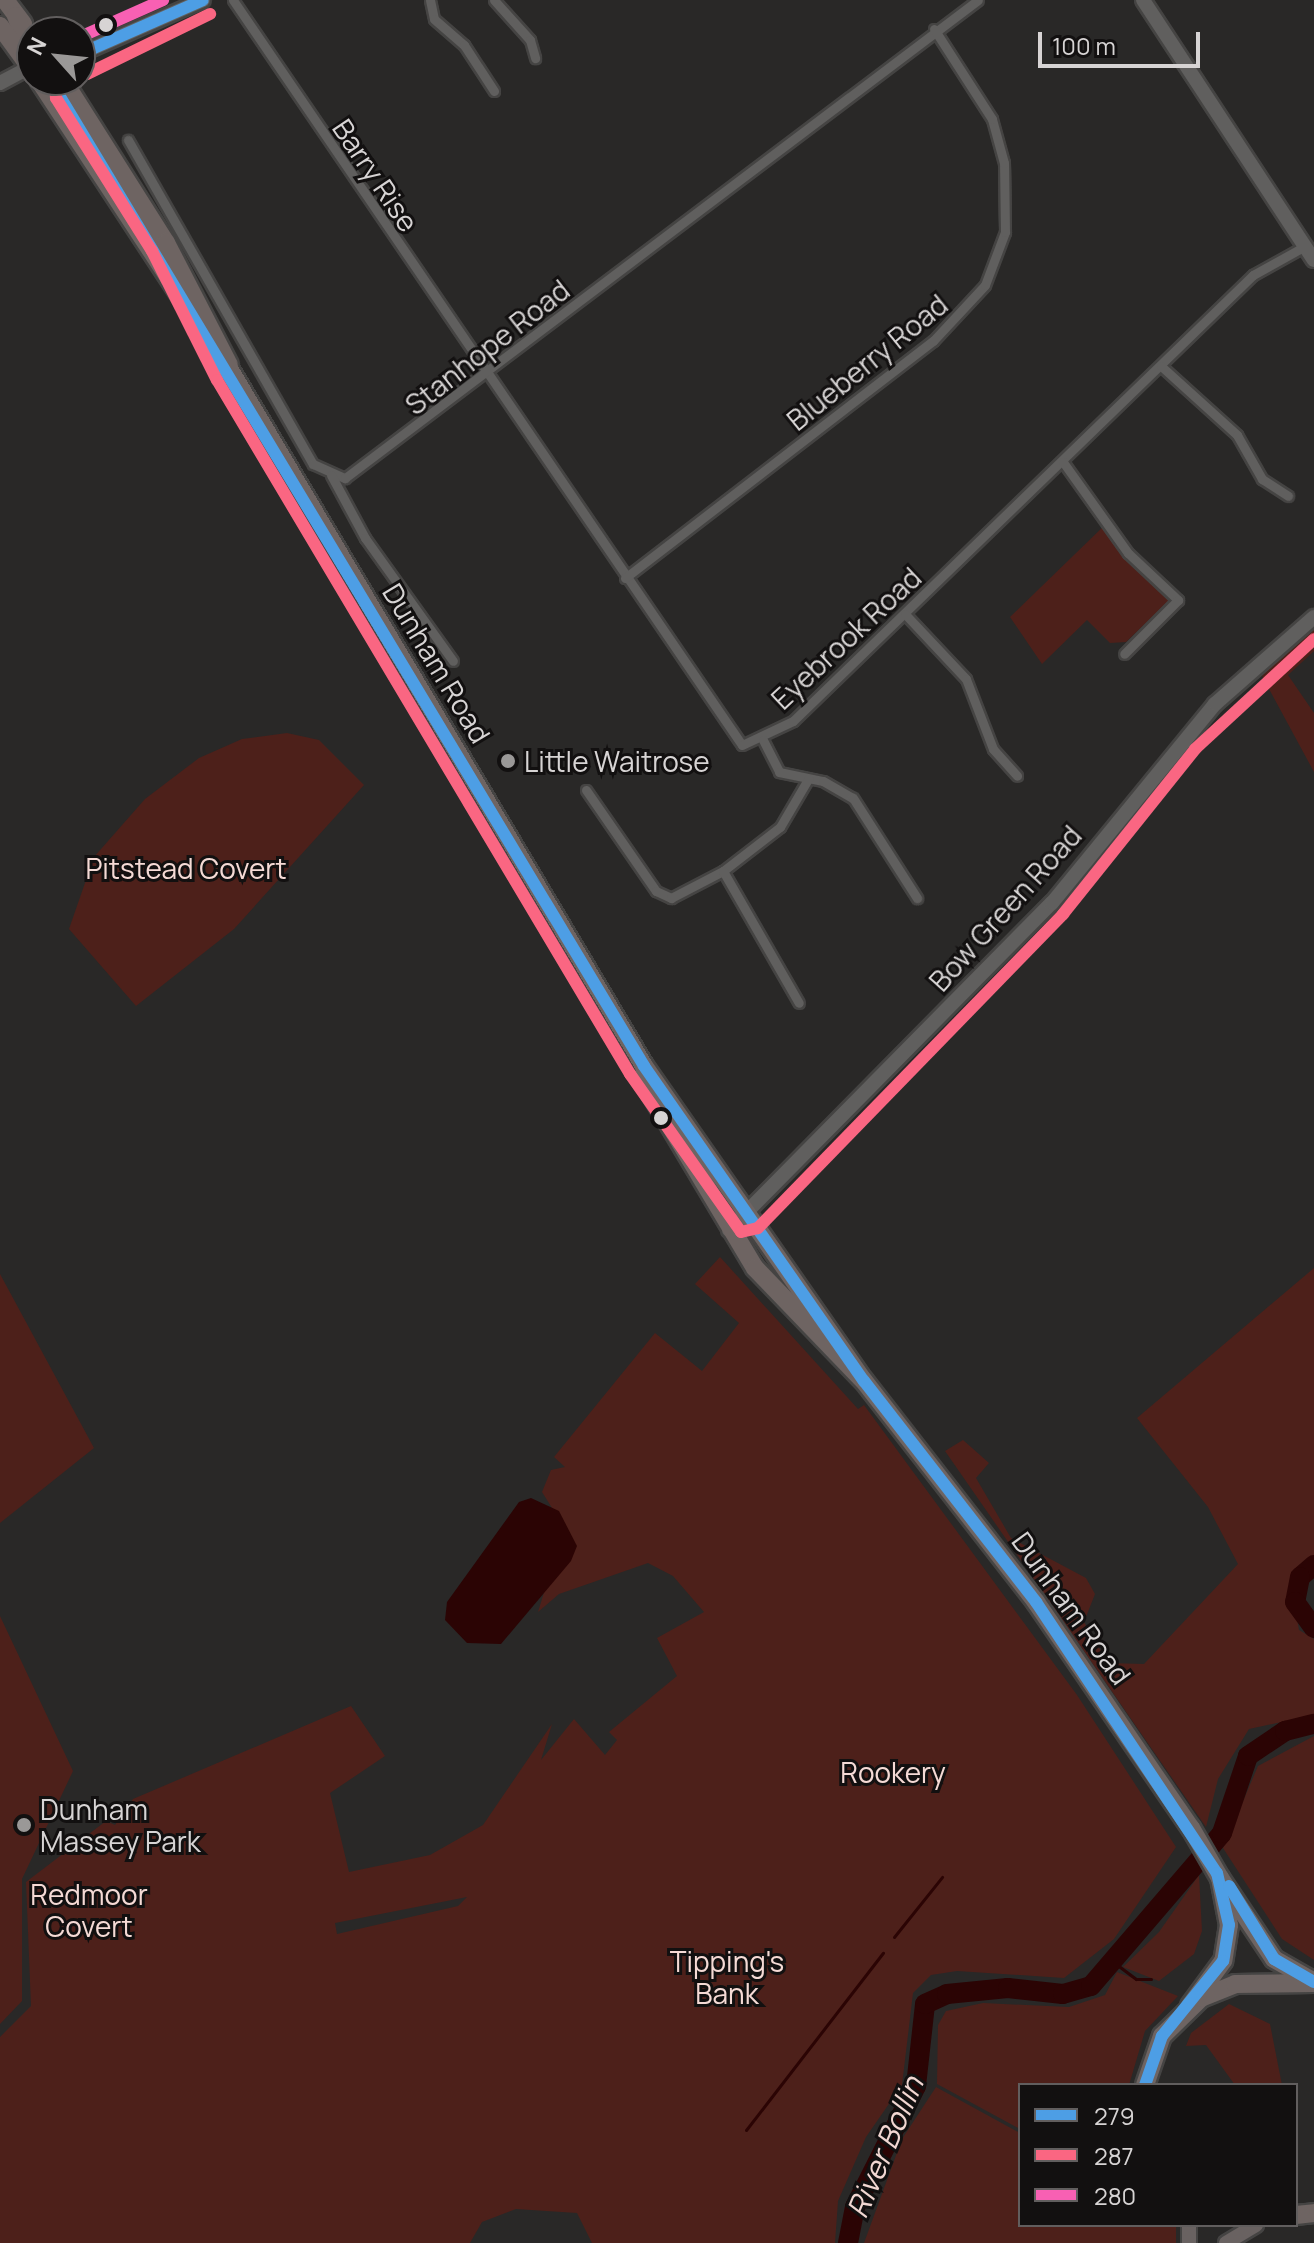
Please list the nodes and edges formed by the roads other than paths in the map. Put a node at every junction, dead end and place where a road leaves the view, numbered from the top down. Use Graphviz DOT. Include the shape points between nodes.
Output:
graph roads {
  1 [pos="5,0"];
  2 [pos="203,0"];
  3 [pos="233,0"];
  4 [pos="430,0"];
  5 [pos="494,0"];
  6 [pos="978,0"];
  7 [pos="1143,0"];
  8 [pos="8,21"];
  9 [pos="934,29"];
  10 [pos="96,49"];
  11 [pos="535,58"];
  12 [pos="494,91"];
  13 [pos="51,96"];
  14 [pos="57,96"];
  15 [pos="75,96"];
  16 [pos="68,120"];
  17 [pos="128,140"];
  18 [pos="1305,246"];
  19 [pos="1314,260"];
  20 [pos="1161,366"];
  21 [pos="231,372"];
  22 [pos="484,374"];
  23 [pos="1063,462"];
  24 [pos="331,475"];
  25 [pos="1288,496"];
  26 [pos="625,578"];
  27 [pos="905,614"];
  28 [pos="1314,617"];
  29 [pos="1124,654"];
  30 [pos="453,661"];
  31 [pos="763,740"];
  32 [pos="1017,776"];
  33 [pos="808,779"];
  34 [pos="586,790"];
  35 [pos="723,871"];
  36 [pos="917,898"];
  37 [pos="799,1003"];
  38 [pos="644,1066"];
  39 [pos="747,1217"];
  40 [pos="729,1230"];
  41 [pos="864,1381"];
  42 [pos="1218,1876"];
  43 [pos="1314,1982"];
  44 [pos="1190,2006"];
  45 [pos="1146,2083"];
  46 [pos="1253,2227"];
  47 [pos="1226,2243"];
  1 -- 8 [label="highway, Dunham Road"];
  2 -- 10 [label="main road"];
  3 -- 22 [label="street, Barry Rise"];
  4 -- 12 [label="street" via="434,19 464,45"];
  5 -- 11 [label="street" via="530,40"];
  6 -- 9 [label="street, Stanhope Road"];
  7 -- 18 [label="main road"];
  9 -- 22 [label="street, Stanhope Road"];
  9 -- 26 [label="street, Blueberry Road" via="992,119 1004,163 1005,232 985,285 933,341"];
  13 -- 16 [label="highway, Dunham Road"];
  14 -- 16 [label="highway"];
  15 -- 21 [label="highway, Dunham Road" via="173,255"];
  16 -- 21 [label="highway, Dunham Road"];
  17 -- 24 [label="street" via="313,464"];
  18 -- 19 [label="main road"];
  18 -- 20 [label="street, Eyebrook Road" via="1253,275"];
  20 -- 23 [label="street, Eyebrook Road"];
  20 -- 25 [label="street" via="1237,435 1262,479"];
  21 -- 38 [label="highway, Dunham Road"];
  22 -- 24 [label="street, Stanhope Road" via="353,476"];
  22 -- 26 [label="street, Eyebrook Road"];
  23 -- 27 [label="street, Eyebrook Road"];
  23 -- 29 [label="street" via="1128,553 1178,600"];
  24 -- 30 [label="street" via="350,516"];
  26 -- 31 [label="street, Eyebrook Road" via="733,737 742,745"];
  27 -- 31 [label="street, Eyebrook Road"];
  27 -- 32 [label="street" via="966,679 993,749"];
  28 -- 39 [label="main road, Bow Green Road" via="1204,715 1052,903"];
  31 -- 33 [label="street" via="779,772"];
  33 -- 35 [label="street" via="791,818"];
  33 -- 36 [label="street" via="853,798"];
  34 -- 35 [label="street" via="661,895 677,897"];
  35 -- 37 [label="street"];
  38 -- 39 [label="highway, Dunham Road"];
  38 -- 40 [label="highway, Dunham Road" via="647,1087"];
  39 -- 40 [label="main road, Bow Green Road"];
  39 -- 41 [label="highway, Dunham Road"];
  40 -- 41 [label="highway, Dunham Road" via="808,1330"];
  41 -- 42 [label="highway, Dunham Road" via="1036,1602 1191,1828"];
  42 -- 43 [label="highway, Dunham Road" via="1274,1959"];
  42 -- 44 [label="highway, Dunham Road" via="1229,1925 1223,1961"];
  43 -- 44 [label="highway" via="1235,1984"];
  44 -- 45 [label="highway" via="1162,2036"];
  46 -- 47 [label="main road"];
}
